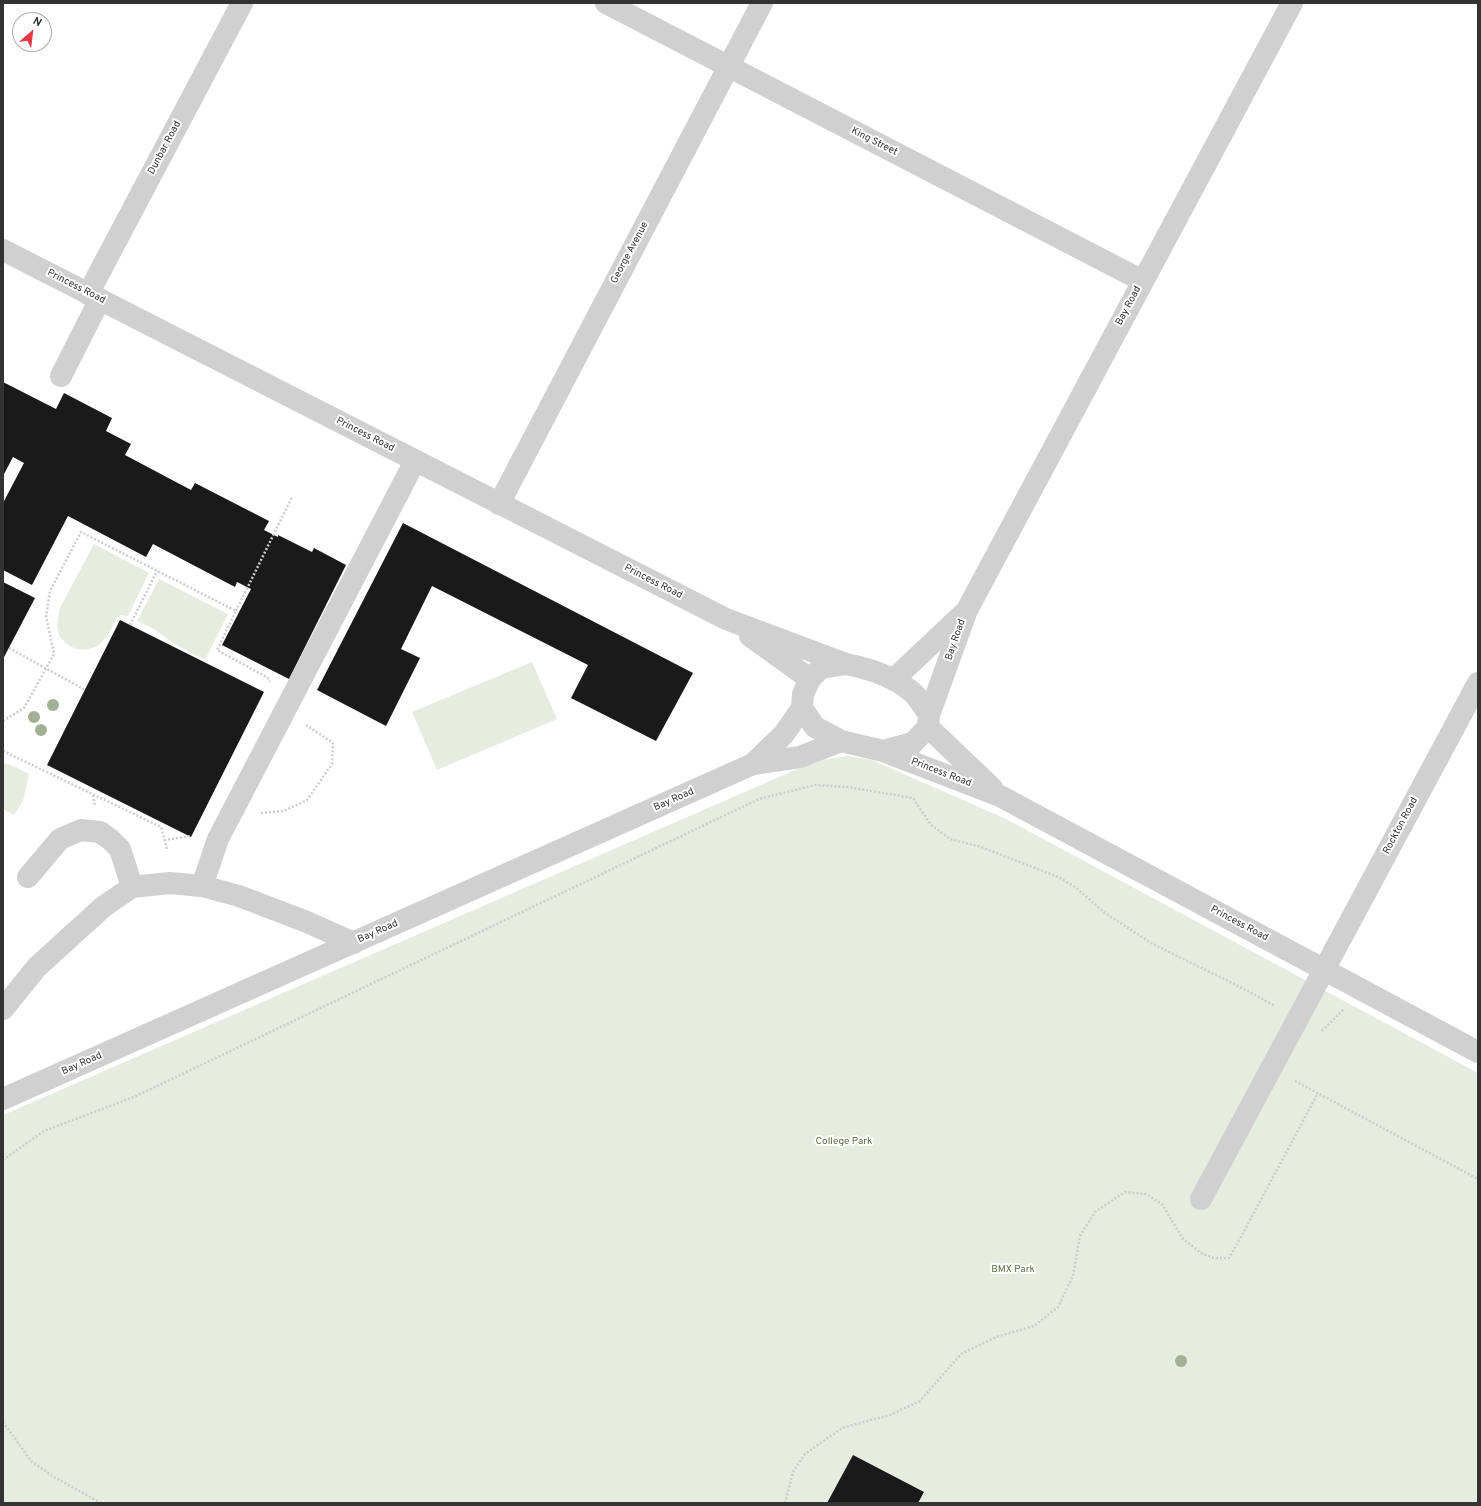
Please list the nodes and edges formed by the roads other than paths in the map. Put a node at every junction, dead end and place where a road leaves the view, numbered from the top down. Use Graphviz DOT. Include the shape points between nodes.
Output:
graph roads {
  1 [pos="242,3"];
  2 [pos="606,3"];
  3 [pos="762,3"];
  4 [pos="1292,3"];
  5 [pos="728,66"];
  6 [pos="3,250"];
  7 [pos="1143,281"];
  8 [pos="94,296"];
  9 [pos="61,376"];
  10 [pos="415,461"];
  11 [pos="499,504"];
  12 [pos="966,610"];
  13 [pos="726,619"];
  14 [pos="846,664"];
  15 [pos="894,679"];
  16 [pos="810,680"];
  17 [pos="1478,683"];
  18 [pos="802,708"];
  19 [pos="929,721"];
  20 [pos="841,741"];
  21 [pos="883,751"];
  22 [pos="753,764"];
  23 [pos="1000,796"];
  24 [pos="28,878"];
  25 [pos="202,886"];
  26 [pos="132,887"];
  27 [pos="354,943"];
  28 [pos="1325,970"];
  29 [pos="3,1009"];
  30 [pos="1478,1052"];
  31 [pos="3,1099"];
  32 [pos="1201,1199"];
  1 -- 8 [label="street, Dunbar Road"];
  2 -- 5 [label="street, King Street"];
  3 -- 5 [label="street, George Avenue"];
  4 -- 7 [label="street, Bay Road"];
  5 -- 7 [label="street, King Street"];
  5 -- 11 [label="street, George Avenue"];
  6 -- 8 [label="street, Princess Road"];
  7 -- 12 [label="street, Bay Road"];
  8 -- 9 [label="street, Dunbar Road"];
  8 -- 10 [label="street, Princess Road"];
  10 -- 11 [label="street, Princess Road"];
  10 -- 25 [label="street" via="218,839"];
  11 -- 13 [label="street, Princess Road"];
  12 -- 15 [label="street, Bay Road"];
  12 -- 19 [label="street, Bay Road"];
  13 -- 14 [label="street, Princess Road"];
  13 -- 16 [label="street, Princess Road"];
  14 -- 15 [label="street" via="869,668"];
  14 -- 16 [label="street" via="821,668"];
  15 -- 19 [label="street" via="913,693"];
  16 -- 18 [label="street" via="803,694"];
  17 -- 28 [label="street, Rockton Road"];
  18 -- 20 [label="street" via="815,727"];
  18 -- 22 [label="street, Bay Road" via="784,734"];
  19 -- 21 [label="street" via="913,743"];
  19 -- 23 [label="street, Princess Road"];
  20 -- 21 [label="street"];
  20 -- 22 [label="street, Bay Road" via="800,757"];
  21 -- 23 [label="street, Princess Road"];
  22 -- 27 [label="street, Bay Road"];
  23 -- 28 [label="street, Princess Road"];
  24 -- 26 [label="street" via="60,839 81,830 100,832 120,849"];
  25 -- 26 [label="street" via="170,883"];
  25 -- 27 [label="street" via="239,896"];
  26 -- 29 [label="street" via="103,906 37,967"];
  27 -- 31 [label="street, Bay Road"];
  28 -- 30 [label="street, Princess Road"];
  28 -- 32 [label="street, Rockton Road"];
}
